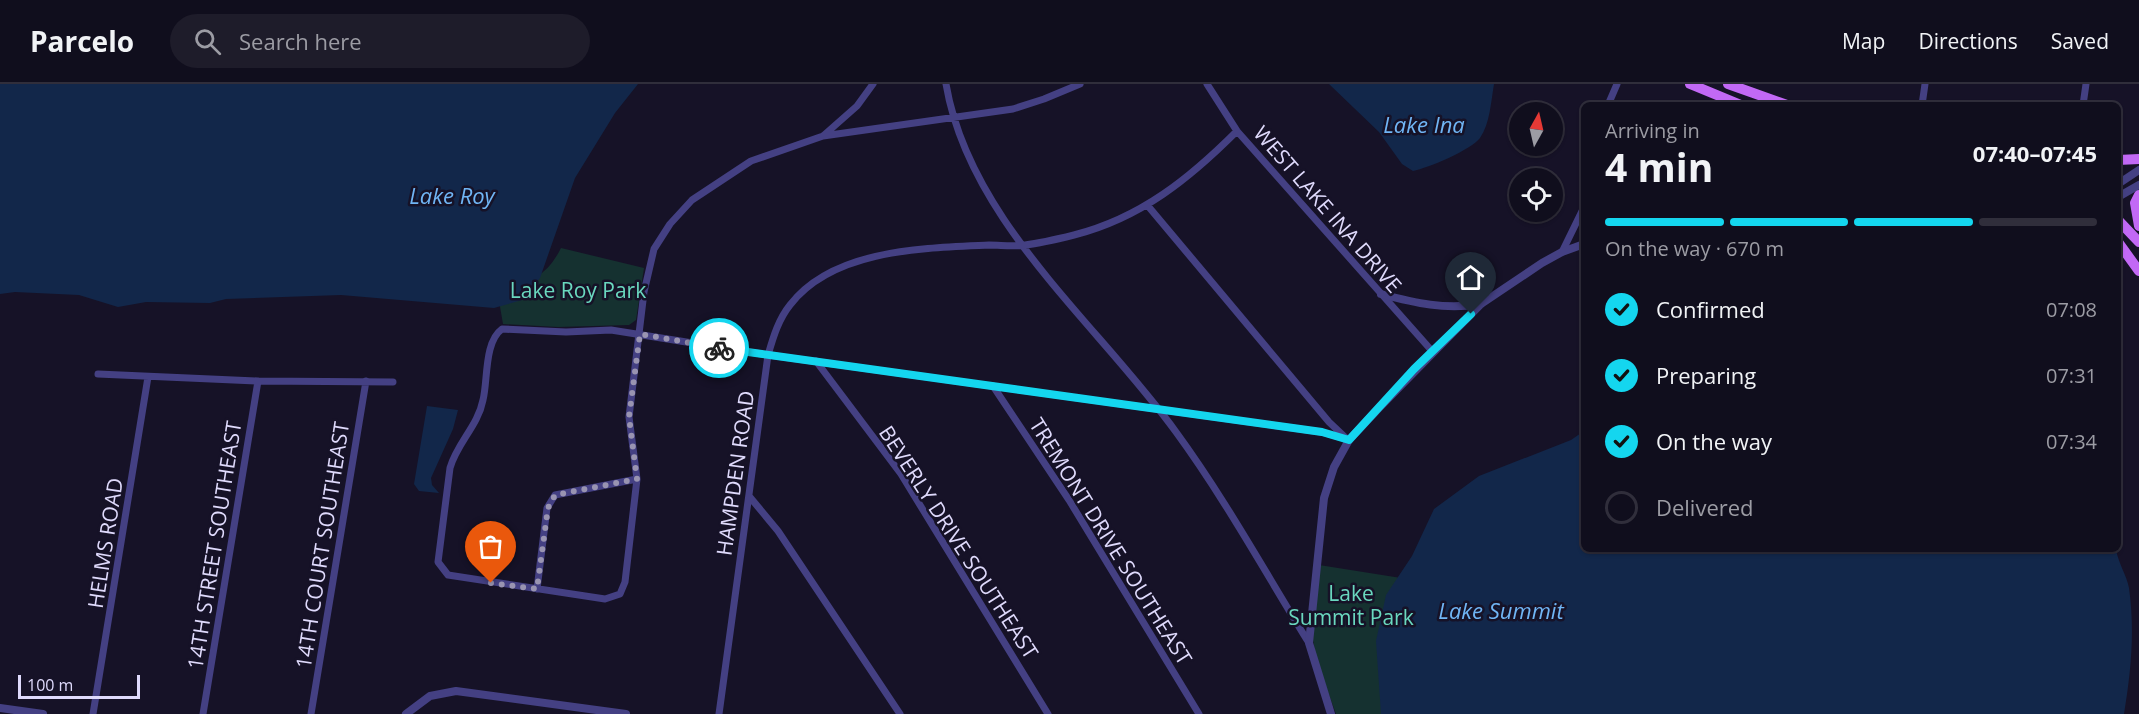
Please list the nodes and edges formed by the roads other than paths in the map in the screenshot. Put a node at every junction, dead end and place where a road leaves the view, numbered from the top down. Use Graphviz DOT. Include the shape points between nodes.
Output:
graph roads {
  1 [pos="873,84"];
  2 [pos="946,84"];
  3 [pos="1080,84"];
  4 [pos="1207,84"];
  5 [pos="1617,84"];
  6 [pos="1690,84"];
  7 [pos="1728,84"];
  8 [pos="1925,84"];
  9 [pos="2086,84"];
  10 [pos="1609,102"];
  11 [pos="1734,102"];
  12 [pos="1779,102"];
  13 [pos="1922,102"];
  14 [pos="2083,102"];
  15 [pos="951,117"];
  16 [pos="1238,131"];
  17 [pos="823,136"];
  18 [pos="2139,159"];
  19 [pos="2121,160"];
  20 [pos="2139,170"];
  21 [pos="2121,182"];
  22 [pos="2139,185"];
  23 [pos="2121,195"];
  24 [pos="2139,195"];
  25 [pos="1148,206"];
  26 [pos="1581,213"];
  27 [pos="2121,223"];
  28 [pos="2139,226"];
  29 [pos="2139,242"];
  30 [pos="1581,245"];
  31 [pos="1024,246"];
  32 [pos="2121,246"];
  33 [pos="1562,252"];
  34 [pos="2139,271"];
  35 [pos="1381,294"];
  36 [pos="1481,304"];
  37 [pos="640,334"];
  38 [pos="1432,351"];
  39 [pos="768,355"];
  40 [pos="816,361"];
  41 [pos="98,374"];
  42 [pos="148,377"];
  43 [pos="258,381"];
  44 [pos="366,381"];
  45 [pos="393,382"];
  46 [pos="993,386"];
  47 [pos="1158,409"];
  48 [pos="1349,440"];
  49 [pos="637,479"];
  50 [pos="749,496"];
  51 [pos="537,589"];
  52 [pos="1309,643"];
  53 [pos="0,708"];
  54 [pos="407,713"];
  55 [pos="43,714"];
  56 [pos="93,714"];
  57 [pos="202,714"];
  58 [pos="311,714"];
  59 [pos="626,714"];
  60 [pos="719,714"];
  61 [pos="900,714"];
  62 [pos="1048,714"];
  63 [pos="1199,714"];
  64 [pos="1331,714"];
  1 -- 17 [label="street" via="857,106"];
  2 -- 15 [label="street"];
  3 -- 15 [label="street" via="1031,104"];
  4 -- 16 [label="street, WEST LAKE INA DRIVE"];
  5 -- 10 [label="street"];
  6 -- 11 [label="main road"];
  7 -- 12 [label="main road"];
  8 -- 13 [label="street"];
  9 -- 14 [label="street"];
  15 -- 17 [label="street"];
  15 -- 31 [label="street" via="971,164"];
  16 -- 25 [label="street, HAMPDEN ROAD" via="1206,162"];
  16 -- 35 [label="street, WEST LAKE INA DRIVE"];
  17 -- 37 [label="street" via="751,161 692,200 677,215 650,261"];
  18 -- 19 [label="main road"];
  20 -- 21 [label="street"];
  22 -- 23 [label="street"];
  24 -- 28 [label="main road" via="2135,203"];
  25 -- 31 [label="street, HAMPDEN ROAD" via="1096,229"];
  25 -- 48 [label="street" via="1329,422"];
  26 -- 33 [label="street"];
  27 -- 29 [label="main road"];
  30 -- 33 [label="street"];
  31 -- 39 [label="street, HAMPDEN ROAD" via="908,250 848,266 800,293 782,316"];
  31 -- 47 [label="street"];
  32 -- 34 [label="main road"];
  33 -- 36 [label="street"];
  35 -- 36 [label="street" via="1431,306"];
  35 -- 38 [label="street, WEST LAKE INA DRIVE"];
  36 -- 38 [label="street"];
  37 -- 39 [label="street"];
  37 -- 49 [label="street" via="629,417"];
  37 -- 51 [label="street" via="502,329 495,334 481,409 450,468 438,562 453,578"];
  38 -- 48 [label="street"];
  39 -- 40 [label="street"];
  39 -- 50 [label="street, HAMPDEN ROAD"];
  40 -- 46 [label="street"];
  40 -- 62 [label="street, BEVERLY DRIVE SOUTHEAST" via="902,474"];
  41 -- 42 [label="street"];
  42 -- 43 [label="street"];
  42 -- 56 [label="street, HELMS ROAD"];
  43 -- 44 [label="street"];
  43 -- 57 [label="street, 14TH STREET SOUTHEAST"];
  44 -- 45 [label="street"];
  44 -- 58 [label="street, 14TH COURT SOUTHEAST"];
  46 -- 47 [label="street"];
  46 -- 63 [label="street, TREMONT DRIVE SOUTHEAST" via="1069,500"];
  47 -- 48 [label="street" via="1322,432"];
  47 -- 52 [label="street" via="1253,548"];
  48 -- 52 [label="street" via="1334,467 1324,498"];
  49 -- 51 [label="street" via="555,495 548,508"];
  49 -- 51 [label="street" via="625,582 620,594 605,599"];
  50 -- 60 [label="street, HAMPDEN ROAD"];
  50 -- 61 [label="street" via="778,531"];
  52 -- 64 [label="street"];
  53 -- 55 [label="street"];
  54 -- 59 [label="street" via="430,696 456,691"];
}
